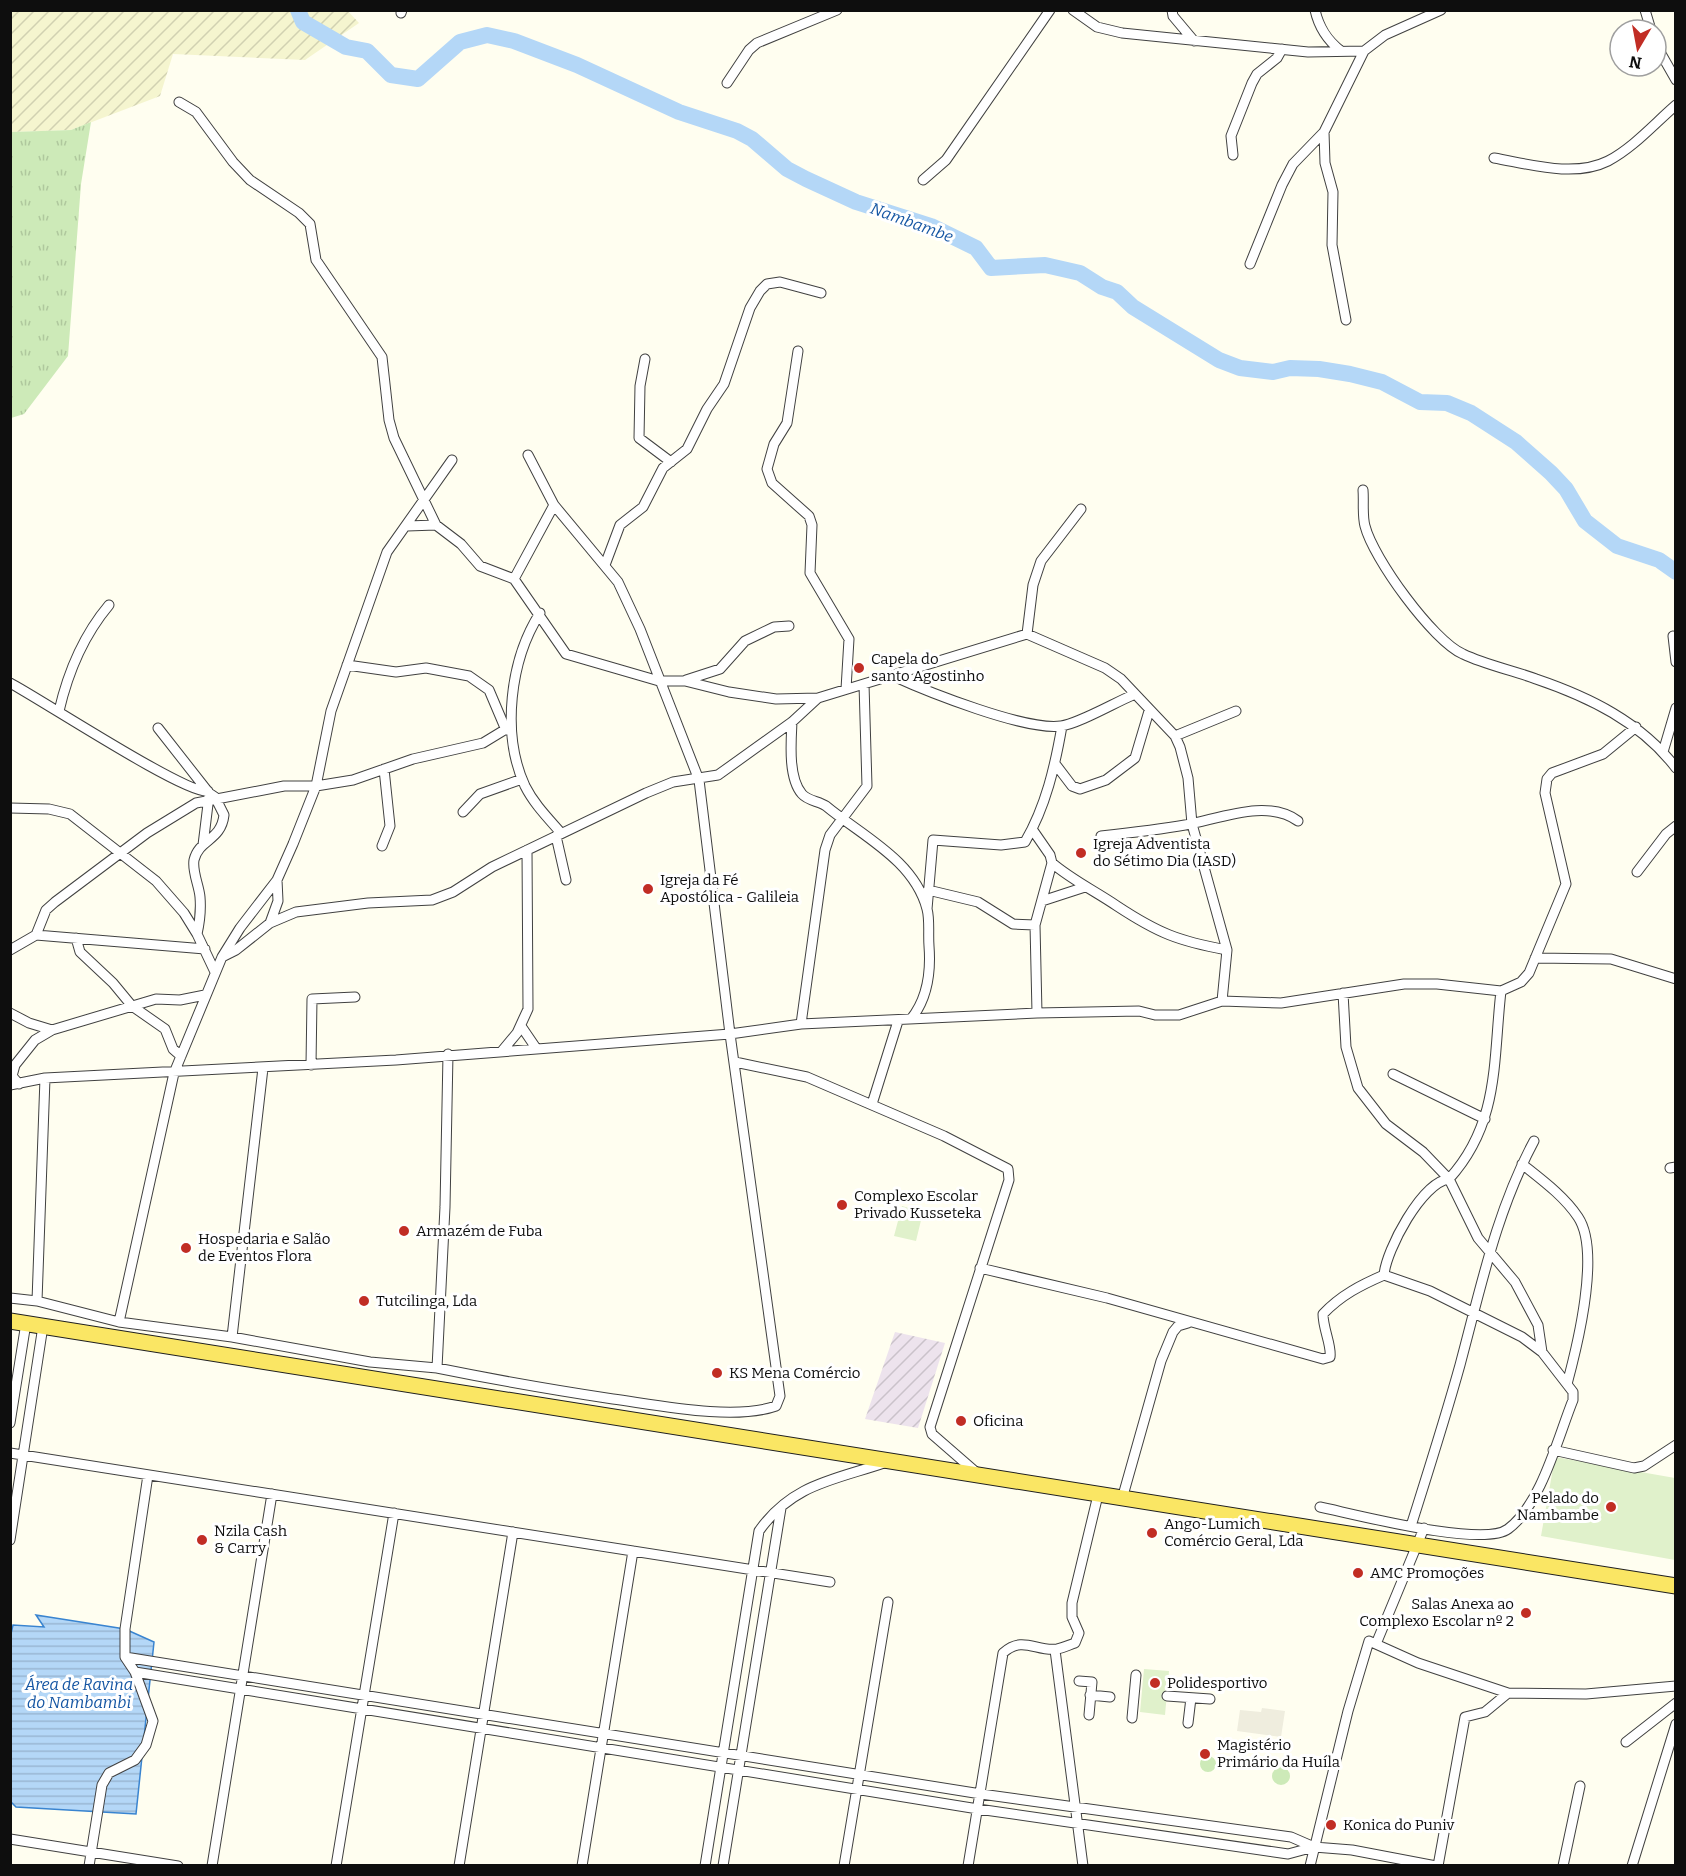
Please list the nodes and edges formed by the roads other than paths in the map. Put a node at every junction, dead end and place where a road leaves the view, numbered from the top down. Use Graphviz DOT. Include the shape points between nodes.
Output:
graph roads {
  1 [pos="837,10"];
  2 [pos="1050,10"];
  3 [pos="1073,10"];
  4 [pos="1172,10"];
  5 [pos="1315,10"];
  6 [pos="1441,10"];
  7 [pos="1194,41"];
  8 [pos="1282,49"];
  9 [pos="1341,51"];
  10 [pos="1364,51"];
  11 [pos="1668,66"];
  12 [pos="1676,80"];
  13 [pos="727,83"];
  14 [pos="179,102"];
  15 [pos="1676,105"];
  16 [pos="1324,132"];
  17 [pos="1233,155"];
  18 [pos="1494,159"];
  19 [pos="923,180"];
  20 [pos="1250,264"];
  21 [pos="821,293"];
  22 [pos="1346,320"];
  23 [pos="798,351"];
  24 [pos="645,358"];
  25 [pos="528,455"];
  26 [pos="452,460"];
  27 [pos="671,462"];
  28 [pos="1363,490"];
  29 [pos="423,502"];
  30 [pos="554,505"];
  31 [pos="1081,509"];
  32 [pos="436,525"];
  33 [pos="407,526"];
  34 [pos="605,565"];
  35 [pos="514,579"];
  36 [pos="109,605"];
  37 [pos="540,613"];
  38 [pos="789,626"];
  39 [pos="1027,634"];
  40 [pos="1673,636"];
  41 [pos="1676,662"];
  42 [pos="347,665"];
  43 [pos="893,676"];
  44 [pos="659,681"];
  45 [pos="685,681"];
  46 [pos="10,683"];
  47 [pos="864,684"];
  48 [pos="846,689"];
  49 [pos="1133,695"];
  50 [pos="818,698"];
  51 [pos="1676,708"];
  52 [pos="59,711"];
  53 [pos="1149,711"];
  54 [pos="1236,711"];
  55 [pos="792,722"];
  56 [pos="1062,726"];
  57 [pos="1635,727"];
  58 [pos="158,728"];
  59 [pos="509,728"];
  60 [pos="1175,736"];
  61 [pos="1663,752"];
  62 [pos="1056,765"];
  63 [pos="1676,768"];
  64 [pos="384,769"];
  65 [pos="522,780"];
  66 [pos="699,780"];
  67 [pos="316,786"];
  68 [pos="210,795"];
  69 [pos="10,808"];
  70 [pos="463,812"];
  71 [pos="842,820"];
  72 [pos="1298,821"];
  73 [pos="1192,824"];
  74 [pos="1676,826"];
  75 [pos="1032,829"];
  76 [pos="558,835"];
  77 [pos="1101,836"];
  78 [pos="203,845"];
  79 [pos="382,846"];
  80 [pos="527,850"];
  81 [pos="119,854"];
  82 [pos="1052,863"];
  83 [pos="1637,872"];
  84 [pos="277,880"];
  85 [pos="566,880"];
  86 [pos="1085,887"];
  87 [pos="928,890"];
  88 [pos="1041,901"];
  89 [pos="927,910"];
  90 [pos="270,923"];
  91 [pos="1035,925"];
  92 [pos="197,934"];
  93 [pos="36,935"];
  94 [pos="76,938"];
  95 [pos="205,949"];
  96 [pos="10,950"];
  97 [pos="1227,950"];
  98 [pos="222,957"];
  99 [pos="1534,958"];
  100 [pos="215,972"];
  101 [pos="1676,979"];
  102 [pos="1501,991"];
  103 [pos="1343,993"];
  104 [pos="205,995"];
  105 [pos="355,997"];
  106 [pos="1222,1001"];
  107 [pos="132,1006"];
  108 [pos="10,1013"];
  109 [pos="1037,1013"];
  110 [pos="911,1019"];
  111 [pos="898,1021"];
  112 [pos="29,1023"];
  113 [pos="801,1024"];
  114 [pos="521,1026"];
  115 [pos="52,1030"];
  116 [pos="730,1034"];
  117 [pos="35,1040"];
  118 [pos="536,1048"];
  119 [pos="502,1051"];
  120 [pos="448,1054"];
  121 [pos="181,1056"];
  122 [pos="735,1062"];
  123 [pos="311,1065"];
  124 [pos="263,1068"];
  125 [pos="174,1073"];
  126 [pos="1393,1074"];
  127 [pos="45,1078"];
  128 [pos="15,1084"];
  129 [pos="872,1104"];
  130 [pos="1485,1119"];
  131 [pos="1534,1141"];
  132 [pos="1522,1164"];
  133 [pos="1449,1179"];
  134 [pos="1490,1254"];
  135 [pos="980,1268"];
  136 [pos="1384,1275"];
  137 [pos="10,1298"];
  138 [pos="37,1301"];
  139 [pos="1473,1312"];
  140 [pos="18,1322"];
  141 [pos="119,1322"];
  142 [pos="1190,1323"];
  143 [pos="44,1326"];
  144 [pos="232,1337"];
  145 [pos="1542,1352"];
  146 [pos="21,1354"];
  147 [pos="10,1363"];
  148 [pos="437,1368"];
  149 [pos="1567,1384"];
  150 [pos="682,1409"];
  151 [pos="10,1423"];
  152 [pos="680,1426"];
  153 [pos="1676,1445"];
  154 [pos="1553,1450"];
  155 [pos="10,1453"];
  156 [pos="23,1455"];
  157 [pos="892,1460"];
  158 [pos="148,1475"];
  159 [pos="979,1475"];
  160 [pos="272,1494"];
  161 [pos="1098,1495"];
  162 [pos="1122,1499"];
  163 [pos="1320,1507"];
  164 [pos="781,1508"];
  165 [pos="394,1514"];
  166 [pos="1411,1526"];
  167 [pos="1424,1528"];
  168 [pos="513,1532"];
  169 [pos="10,1540"];
  170 [pos="1418,1545"];
  171 [pos="633,1551"];
  172 [pos="753,1570"];
  173 [pos="770,1572"];
  174 [pos="830,1582"];
  175 [pos="1676,1586"];
  176 [pos="888,1602"];
  177 [pos="1376,1644"];
  178 [pos="1055,1650"];
  179 [pos="125,1657"];
  180 [pos="135,1672"];
  181 [pos="1136,1675"];
  182 [pos="243,1676"];
  183 [pos="1079,1681"];
  184 [pos="1676,1686"];
  185 [pos="241,1689"];
  186 [pos="1508,1693"];
  187 [pos="364,1695"];
  188 [pos="1090,1695"];
  189 [pos="1167,1696"];
  190 [pos="1110,1697"];
  191 [pos="1191,1698"];
  192 [pos="1210,1699"];
  193 [pos="1676,1703"];
  194 [pos="362,1709"];
  195 [pos="484,1714"];
  196 [pos="1089,1715"];
  197 [pos="1132,1718"];
  198 [pos="1188,1723"];
  199 [pos="1676,1724"];
  200 [pos="482,1728"];
  201 [pos="603,1734"];
  202 [pos="1626,1742"];
  203 [pos="601,1748"];
  204 [pos="724,1753"];
  205 [pos="740,1755"];
  206 [pos="721,1767"];
  207 [pos="738,1770"];
  208 [pos="860,1774"];
  209 [pos="1580,1786"];
  210 [pos="857,1789"];
  211 [pos="981,1794"];
  212 [pos="1076,1807"];
  213 [pos="978,1809"];
  214 [pos="1078,1824"];
  215 [pos="10,1839"];
  216 [pos="1314,1847"];
  217 [pos="92,1852"];
  218 [pos="1409,1863"];
  219 [pos="89,1866"];
  220 [pos="178,1866"];
  221 [pos="212,1866"];
  222 [pos="336,1866"];
  223 [pos="459,1866"];
  224 [pos="582,1866"];
  225 [pos="705,1866"];
  226 [pos="723,1866"];
  227 [pos="844,1866"];
  228 [pos="968,1866"];
  229 [pos="1083,1866"];
  230 [pos="1310,1866"];
  231 [pos="1437,1866"];
  232 [pos="1563,1866"];
  233 [pos="1632,1866"];
  1 -- 13 [label="street" via="757,43"];
  2 -- 19 [label="street" via="946,160"];
  3 -- 7 [label="street" via="1107,30"];
  4 -- 7 [label="street"];
  5 -- 9 [label="street" via="1324,33"];
  6 -- 10 [label="street" via="1385,34"];
  7 -- 8 [label="street"];
  8 -- 9 [label="street"];
  8 -- 17 [label="street" via="1252,83 1231,136"];
  9 -- 10 [label="street"];
  10 -- 16 [label="street"];
  11 -- 12 [label="street"];
  14 -- 29 [label="street" via="196,112 250,180 310,224 316,260 382,357 394,438"];
  15 -- 18 [label="street" via="1605,162 1558,169"];
  16 -- 20 [label="street" via="1293,164"];
  16 -- 22 [label="street" via="1325,163 1333,192 1332,245"];
  21 -- 27 [label="street" via="780,282 767,284 760,291 750,308 724,384 687,449"];
  23 -- 48 [label="street" via="787,423 774,444 767,469 778,490 809,516 810,573 849,639"];
  24 -- 27 [label="street" via="639,438"];
  25 -- 30 [label="street"];
  26 -- 29 [label="street"];
  27 -- 34 [label="street" via="656,477 643,507 620,525"];
  28 -- 57 [label="street" via="1365,525 1374,551 1407,600 1460,653 1588,699"];
  29 -- 32 [label="street"];
  29 -- 33 [label="street"];
  30 -- 34 [label="street"];
  30 -- 35 [label="street"];
  31 -- 39 [label="street" via="1041,561 1033,585"];
  32 -- 33 [label="street"];
  32 -- 35 [label="street" via="480,566"];
  33 -- 42 [label="street" via="387,552 376,577"];
  34 -- 44 [label="street" via="618,582 640,629"];
  35 -- 37 [label="street"];
  36 -- 52 [label="street" via="96,620 68,673"];
  37 -- 44 [label="street" via="566,654"];
  37 -- 59 [label="street" via="518,656"];
  38 -- 45 [label="street" via="774,627 746,641 720,669"];
  39 -- 43 [label="street"];
  39 -- 49 [label="street" via="1105,668"];
  40 -- 41 [label="street"];
  42 -- 59 [label="street" via="396,672 426,668 469,676 489,690"];
  42 -- 67 [label="street" via="331,711"];
  43 -- 47 [label="street"];
  43 -- 56 [label="street" via="1001,716"];
  44 -- 45 [label="street"];
  44 -- 66 [label="street"];
  45 -- 50 [label="street" via="776,699"];
  46 -- 52 [label="street"];
  47 -- 48 [label="street"];
  47 -- 71 [label="street" via="867,786"];
  48 -- 50 [label="street"];
  49 -- 53 [label="street"];
  49 -- 56 [label="street"];
  50 -- 55 [label="street"];
  51 -- 61 [label="street"];
  52 -- 68 [label="street" via="187,788"];
  53 -- 60 [label="street"];
  53 -- 62 [label="street" via="1135,758 1106,780 1080,789 1072,786"];
  54 -- 60 [label="street"];
  55 -- 66 [label="street" via="731,768"];
  55 -- 71 [label="street" via="797,786 803,795 823,804"];
  56 -- 62 [label="street"];
  57 -- 61 [label="street"];
  57 -- 99 [label="street" via="1603,754 1552,773 1547,779 1545,794 1566,884"];
  58 -- 68 [label="street"];
  59 -- 64 [label="street" via="483,743"];
  59 -- 65 [label="street"];
  60 -- 73 [label="street" via="1188,778"];
  61 -- 63 [label="street"];
  62 -- 75 [label="street"];
  64 -- 67 [label="street" via="353,780"];
  64 -- 79 [label="street" via="390,826"];
  65 -- 70 [label="street" via="480,794"];
  65 -- 76 [label="street"];
  66 -- 76 [label="street" via="673,782"];
  66 -- 116 [label="street"];
  67 -- 68 [label="street"];
  67 -- 84 [label="street"];
  68 -- 78 [label="street"];
  68 -- 78 [label="street" via="223,810 223,821 218,835"];
  68 -- 81 [label="street"];
  69 -- 81 [label="street" via="70,814"];
  71 -- 89 [label="street" via="881,846 914,883"];
  71 -- 113 [label="street" via="830,835 825,850"];
  72 -- 73 [label="street" via="1286,813 1252,812"];
  73 -- 77 [label="street"];
  73 -- 97 [label="street"];
  74 -- 83 [label="street"];
  75 -- 82 [label="street"];
  75 -- 87 [label="street" via="1020,844 933,840"];
  76 -- 80 [label="street"];
  76 -- 85 [label="street"];
  78 -- 92 [label="street" via="194,866 200,895"];
  80 -- 90 [label="street" via="432,900 296,912"];
  80 -- 114 [label="street" via="528,1009"];
  81 -- 92 [label="street" via="156,881"];
  81 -- 93 [label="street" via="46,910"];
  82 -- 86 [label="street"];
  82 -- 88 [label="street"];
  84 -- 90 [label="street" via="278,901"];
  84 -- 98 [label="street"];
  86 -- 88 [label="street"];
  86 -- 97 [label="street" via="1158,931 1188,943"];
  87 -- 89 [label="street"];
  87 -- 91 [label="street" via="978,902 1013,924"];
  88 -- 91 [label="street"];
  89 -- 110 [label="street" via="930,954 926,997"];
  90 -- 98 [label="street"];
  91 -- 109 [label="street"];
  92 -- 95 [label="street"];
  93 -- 94 [label="street"];
  93 -- 96 [label="street"];
  94 -- 95 [label="street"];
  94 -- 107 [label="street" via="80,951"];
  95 -- 100 [label="street"];
  97 -- 106 [label="street"];
  98 -- 100 [label="street"];
  99 -- 101 [label="street" via="1611,959"];
  99 -- 102 [label="street" via="1521,982"];
  100 -- 104 [label="street"];
  102 -- 103 [label="street" via="1404,984"];
  102 -- 130 [label="street" via="1495,1076"];
  103 -- 106 [label="street" via="1281,1003"];
  103 -- 133 [label="street" via="1346,1047 1358,1088 1386,1124 1423,1152"];
  104 -- 107 [label="street" via="156,999"];
  104 -- 121 [label="street"];
  105 -- 123 [label="street" via="312,999"];
  106 -- 109 [label="street" via="1179,1015 1139,1011"];
  107 -- 115 [label="street"];
  107 -- 121 [label="street" via="165,1029"];
  108 -- 112 [label="street"];
  109 -- 110 [label="street"];
  110 -- 111 [label="street"];
  111 -- 113 [label="street"];
  111 -- 129 [label="street"];
  112 -- 115 [label="street"];
  112 -- 117 [label="street"];
  113 -- 116 [label="street"];
  114 -- 118 [label="street"];
  114 -- 119 [label="street"];
  115 -- 117 [label="street"];
  116 -- 118 [label="street"];
  116 -- 122 [label="street"];
  117 -- 128 [label="street" via="12,1071"];
  118 -- 119 [label="street"];
  119 -- 120 [label="street"];
  120 -- 123 [label="street"];
  120 -- 148 [label="street"];
  121 -- 125 [label="street"];
  122 -- 129 [label="street" via="807,1077"];
  122 -- 150 [label="street" via="780,1396 776,1406 761,1411"];
  123 -- 124 [label="street"];
  124 -- 125 [label="street"];
  124 -- 144 [label="street"];
  125 -- 127 [label="street"];
  125 -- 141 [label="street"];
  126 -- 130 [label="street"];
  127 -- 128 [label="street"];
  127 -- 138 [label="street"];
  129 -- 135 [label="street" via="1008,1169 1009,1180"];
  130 -- 133 [label="street" via="1464,1163"];
  131 -- 132 [label="street"];
  132 -- 134 [label="street" via="1493,1236"];
  132 -- 149 [label="street" via="1558,1193 1579,1219 1584,1232 1587,1265 1580,1334"];
  133 -- 134 [label="street"];
  133 -- 136 [label="street" via="1442,1179 1415,1203"];
  134 -- 139 [label="street"];
  134 -- 145 [label="street" via="1515,1282 1538,1325"];
  135 -- 142 [label="street"];
  135 -- 159 [label="street" via="930,1427 932,1434"];
  136 -- 139 [label="street"];
  136 -- 142 [label="street" via="1355,1288 1323,1314 1323,1330 1331,1350 1330,1357 1323,1359"];
  137 -- 138 [label="street"];
  138 -- 141 [label="street"];
  139 -- 145 [label="street"];
  139 -- 166 [label="street"];
  140 -- 143 [label="main road"];
  140 -- 146 [label="street"];
  141 -- 144 [label="street"];
  142 -- 162 [label="street" via="1173,1332 1161,1360"];
  143 -- 152 [label="main road"];
  143 -- 156 [label="street"];
  144 -- 148 [label="street" via="370,1362"];
  145 -- 149 [label="street"];
  146 -- 147 [label="street"];
  146 -- 151 [label="street"];
  148 -- 150 [label="street"];
  149 -- 154 [label="street" via="1573,1400"];
  150 -- 152 [label="street"];
  152 -- 157 [label="main road"];
  153 -- 154 [label="street" via="1644,1466 1634,1468"];
  154 -- 167 [label="street" via="1537,1494 1509,1529 1466,1535"];
  155 -- 156 [label="street"];
  156 -- 158 [label="street"];
  156 -- 169 [label="street"];
  157 -- 159 [label="main road"];
  157 -- 164 [label="street" via="820,1482 800,1491"];
  158 -- 160 [label="street"];
  158 -- 179 [label="street" via="124,1629"];
  159 -- 161 [label="main road"];
  160 -- 165 [label="street"];
  160 -- 182 [label="street"];
  161 -- 162 [label="main road"];
  161 -- 178 [label="street" via="1072,1603 1072,1617 1079,1633 1075,1643"];
  162 -- 170 [label="main road"];
  163 -- 166 [label="street"];
  164 -- 172 [label="street" via="759,1531"];
  164 -- 173 [label="street"];
  165 -- 168 [label="street"];
  165 -- 187 [label="street"];
  166 -- 167 [label="street"];
  167 -- 170 [label="street"];
  168 -- 171 [label="street"];
  168 -- 195 [label="street"];
  170 -- 175 [label="main road"];
  170 -- 177 [label="street"];
  171 -- 172 [label="street"];
  171 -- 201 [label="street"];
  172 -- 173 [label="street"];
  172 -- 204 [label="street"];
  173 -- 174 [label="street"];
  173 -- 205 [label="street"];
  176 -- 208 [label="street"];
  177 -- 186 [label="street" via="1418,1663"];
  177 -- 216 [label="street" via="1369,1641"];
  178 -- 211 [label="street" via="1030,1644 1011,1646 1003,1653"];
  178 -- 212 [label="street"];
  179 -- 180 [label="street"];
  179 -- 182 [label="street"];
  180 -- 185 [label="street"];
  180 -- 217 [label="street" via="153,1721 146,1745 135,1760 109,1773 102,1785"];
  181 -- 197 [label="street"];
  182 -- 185 [label="street"];
  182 -- 187 [label="street"];
  183 -- 188 [label="street" via="1092,1682"];
  184 -- 186 [label="street" via="1586,1694"];
  185 -- 194 [label="street"];
  185 -- 221 [label="street"];
  186 -- 231 [label="street" via="1485,1712 1464,1717"];
  187 -- 194 [label="street"];
  187 -- 195 [label="street"];
  188 -- 190 [label="street"];
  188 -- 196 [label="street"];
  189 -- 191 [label="street"];
  191 -- 192 [label="street"];
  191 -- 198 [label="street"];
  193 -- 202 [label="street"];
  194 -- 200 [label="street"];
  194 -- 222 [label="street"];
  195 -- 200 [label="street"];
  195 -- 201 [label="street"];
  199 -- 233 [label="street"];
  200 -- 203 [label="street"];
  200 -- 223 [label="street"];
  201 -- 203 [label="street"];
  201 -- 204 [label="street"];
  203 -- 206 [label="street"];
  203 -- 224 [label="street"];
  204 -- 205 [label="street"];
  204 -- 206 [label="street"];
  205 -- 207 [label="street"];
  205 -- 208 [label="street"];
  206 -- 207 [label="street"];
  206 -- 225 [label="street"];
  207 -- 210 [label="street"];
  207 -- 226 [label="street"];
  208 -- 210 [label="street"];
  208 -- 211 [label="street"];
  209 -- 232 [label="street"];
  210 -- 213 [label="street"];
  210 -- 227 [label="street"];
  211 -- 212 [label="street"];
  211 -- 213 [label="street"];
  212 -- 214 [label="street"];
  212 -- 216 [label="street" via="1291,1837"];
  213 -- 214 [label="street"];
  213 -- 228 [label="street"];
  214 -- 216 [label="street" via="1288,1854"];
  214 -- 229 [label="street"];
  215 -- 217 [label="street"];
  216 -- 218 [label="street" via="1352,1850"];
  216 -- 230 [label="street"];
  217 -- 219 [label="street"];
  217 -- 220 [label="street"];
  218 -- 231 [label="street"];
}
